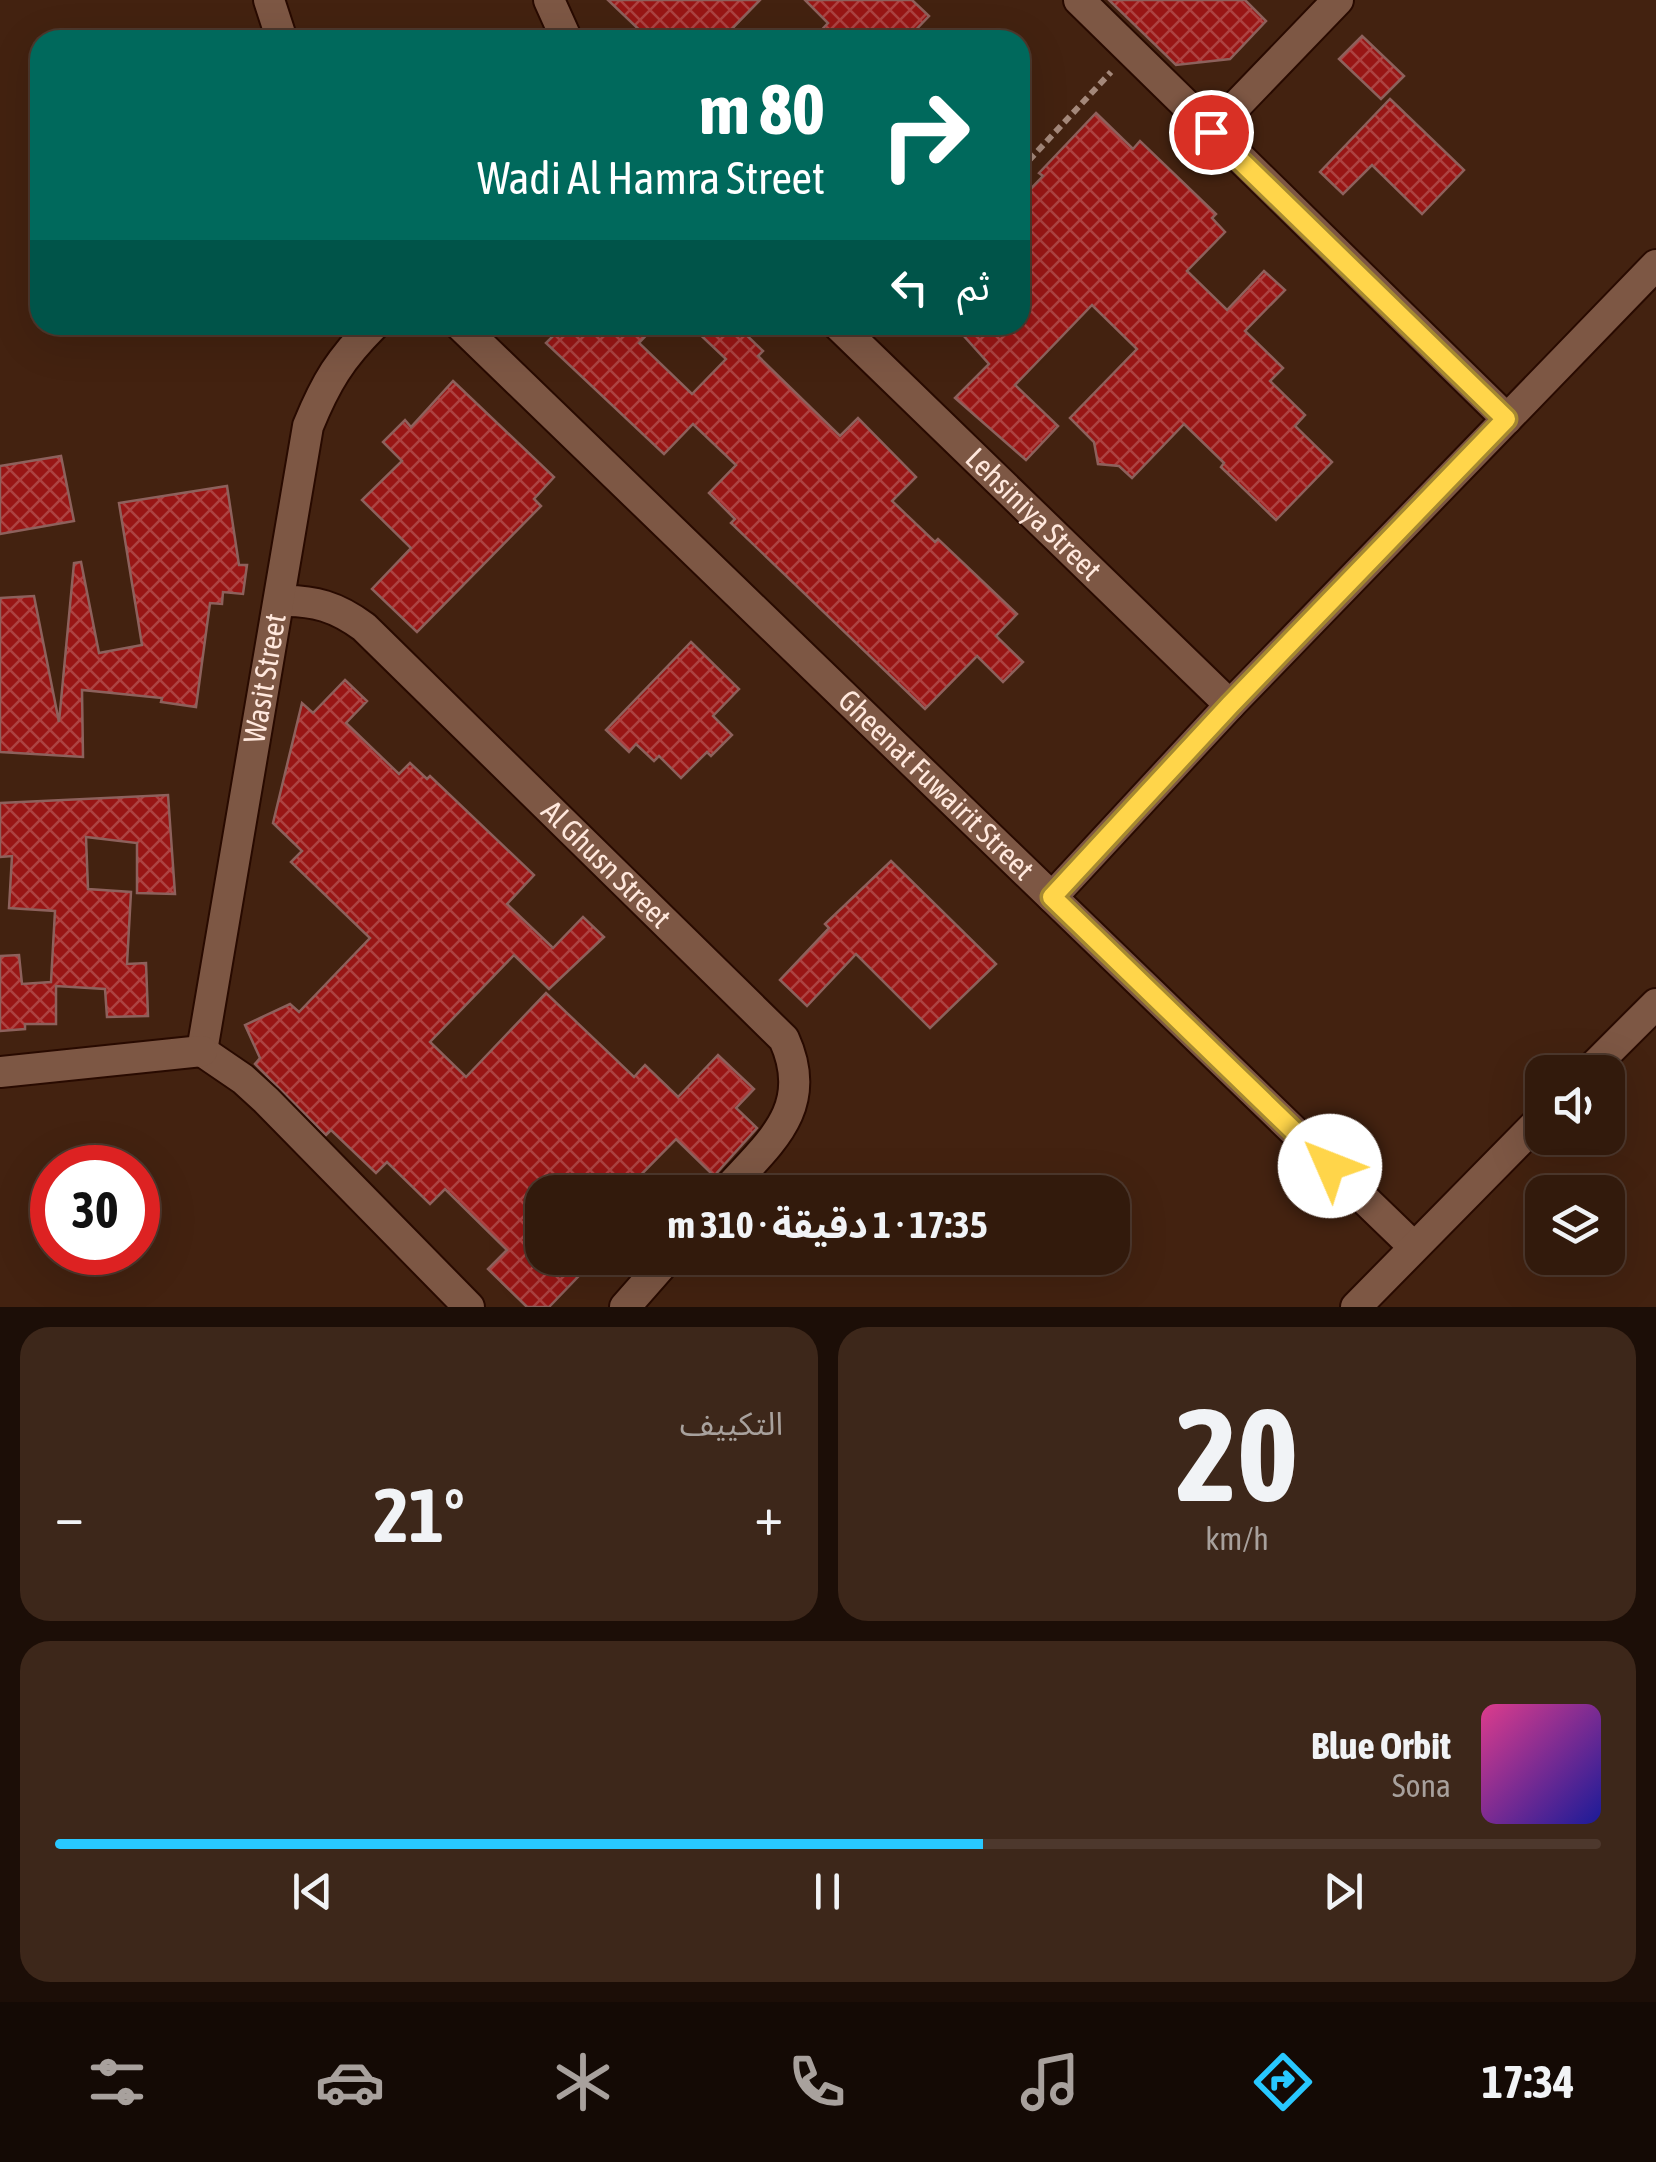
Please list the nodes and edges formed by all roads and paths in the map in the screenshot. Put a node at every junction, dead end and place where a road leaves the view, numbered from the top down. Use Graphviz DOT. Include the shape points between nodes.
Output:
graph roads {
  1 [pos="270,0"];
  2 [pos="549,0"];
  3 [pos="1079,0"];
  4 [pos="1338,0"];
  5 [pos="279,30"];
  6 [pos="562,30"];
  7 [pos="1130,51"];
  8 [pos="1211,132"];
  9 [pos="1030,159"];
  10 [pos="1656,265"];
  11 [pos="364,335"];
  12 [pos="470,335"];
  13 [pos="848,335"];
  14 [pos="1506,419"];
  15 [pos="281,601"];
  16 [pos="1230,705"];
  17 [pos="1052,897"];
  18 [pos="1656,1004"];
  19 [pos="202,1051"];
  20 [pos="1605,1055"];
  21 [pos="0,1072"];
  22 [pos="1525,1135"];
  23 [pos="740,1175"];
  24 [pos="1414,1247"];
  25 [pos="653,1275"];
  26 [pos="469,1307"];
  27 [pos="624,1307"];
  28 [pos="1356,1307"];
  1 -- 5 [label="street"];
  2 -- 6 [label="street"];
  3 -- 7 [label="street"];
  4 -- 8 [label="street"];
  7 -- 8 [label="street"];
  7 -- 9 [label="path"];
  8 -- 14 [label="street"];
  10 -- 14 [label="street"];
  11 -- 15 [label="street, Wasit Street" via="343,355 308,426"];
  12 -- 17 [label="street, Gheenat Fuwairit Street"];
  13 -- 16 [label="street, Lehsiniya Street"];
  14 -- 16 [label="street"];
  15 -- 19 [label="street, Wasit Street"];
  15 -- 23 [label="street, Al Ghusn Street" via="309,600 364,626 784,1038 795,1073 792,1108"];
  16 -- 17 [label="street"];
  17 -- 24 [label="street, Gheenat Fuwairit Street"];
  18 -- 20 [label="street"];
  19 -- 21 [label="street"];
  19 -- 26 [label="street" via="266,1100"];
  22 -- 24 [label="street"];
  24 -- 28 [label="street"];
  25 -- 27 [label="street"];
}
